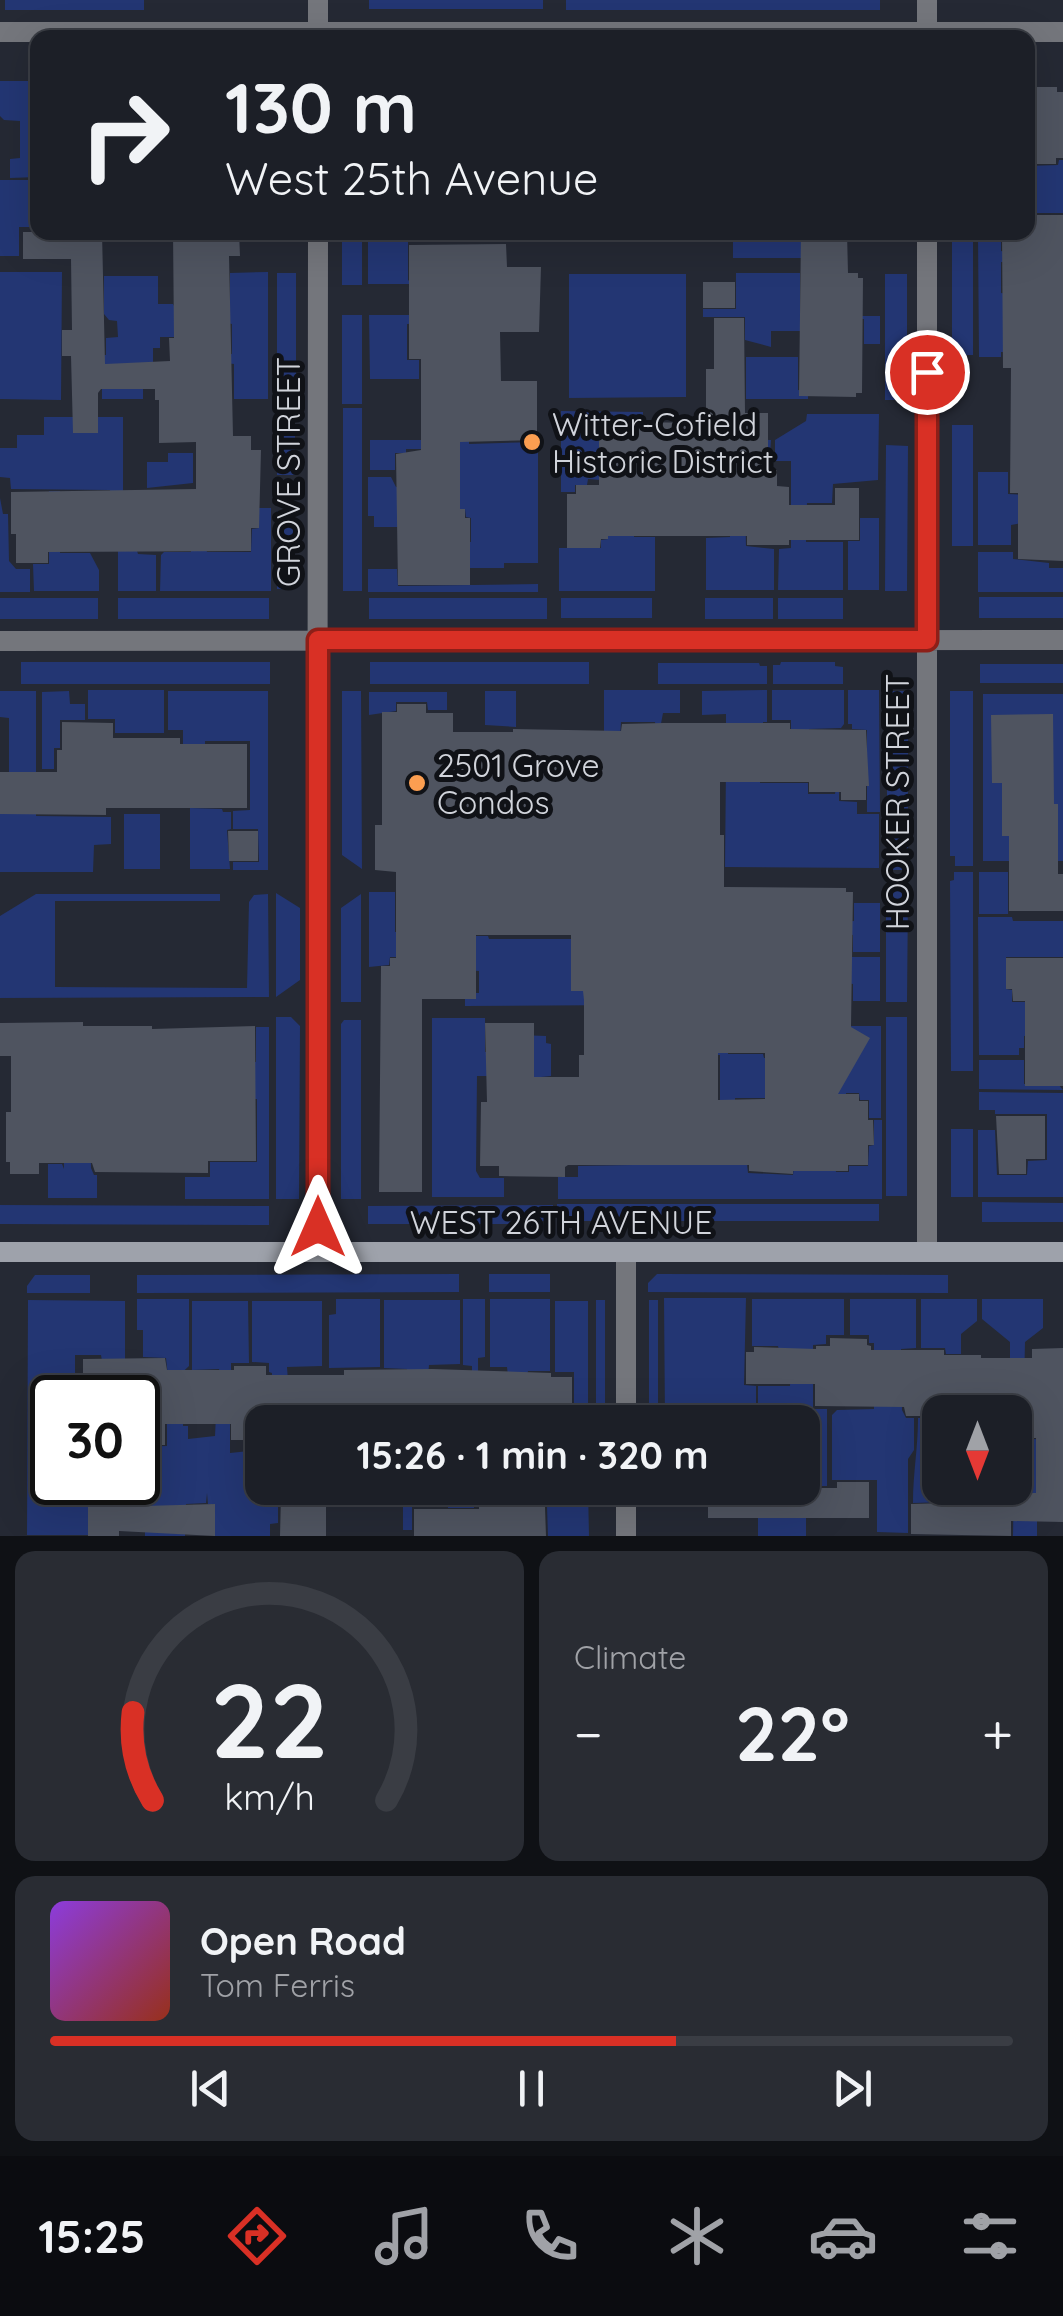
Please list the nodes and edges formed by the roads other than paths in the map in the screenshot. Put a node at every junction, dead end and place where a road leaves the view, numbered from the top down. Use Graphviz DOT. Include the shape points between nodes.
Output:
graph roads {
  1 [pos="318,0"];
  2 [pos="926,0"];
  3 [pos="318,30"];
  4 [pos="926,30"];
  5 [pos="0,32"];
  6 [pos="30,32"];
  7 [pos="1063,32"];
  8 [pos="1035,33"];
  9 [pos="318,240"];
  10 [pos="927,240"];
  11 [pos="318,640"];
  12 [pos="927,640"];
  13 [pos="1063,640"];
  14 [pos="0,641"];
  15 [pos="0,1252"];
  16 [pos="318,1252"];
  17 [pos="626,1252"];
  18 [pos="927,1252"];
  19 [pos="1063,1252"];
  20 [pos="626,1405"];
  21 [pos="626,1505"];
  22 [pos="626,1536"];
  1 -- 3 [label="street"];
  2 -- 4 [label="street"];
  5 -- 6 [label="street"];
  7 -- 8 [label="street"];
  9 -- 11 [label="street, GROVE STREET"];
  10 -- 12 [label="street, HOOKER STREET"];
  11 -- 12 [label="street"];
  11 -- 14 [label="street"];
  11 -- 16 [label="street, GROVE STREET"];
  12 -- 13 [label="street"];
  12 -- 18 [label="street, HOOKER STREET"];
  15 -- 16 [label="street, WEST 26TH AVENUE"];
  16 -- 17 [label="street, WEST 26TH AVENUE"];
  17 -- 18 [label="street, WEST 26TH AVENUE"];
  17 -- 20 [label="street"];
  18 -- 19 [label="street, WEST 26TH AVENUE"];
  21 -- 22 [label="street"];
}
